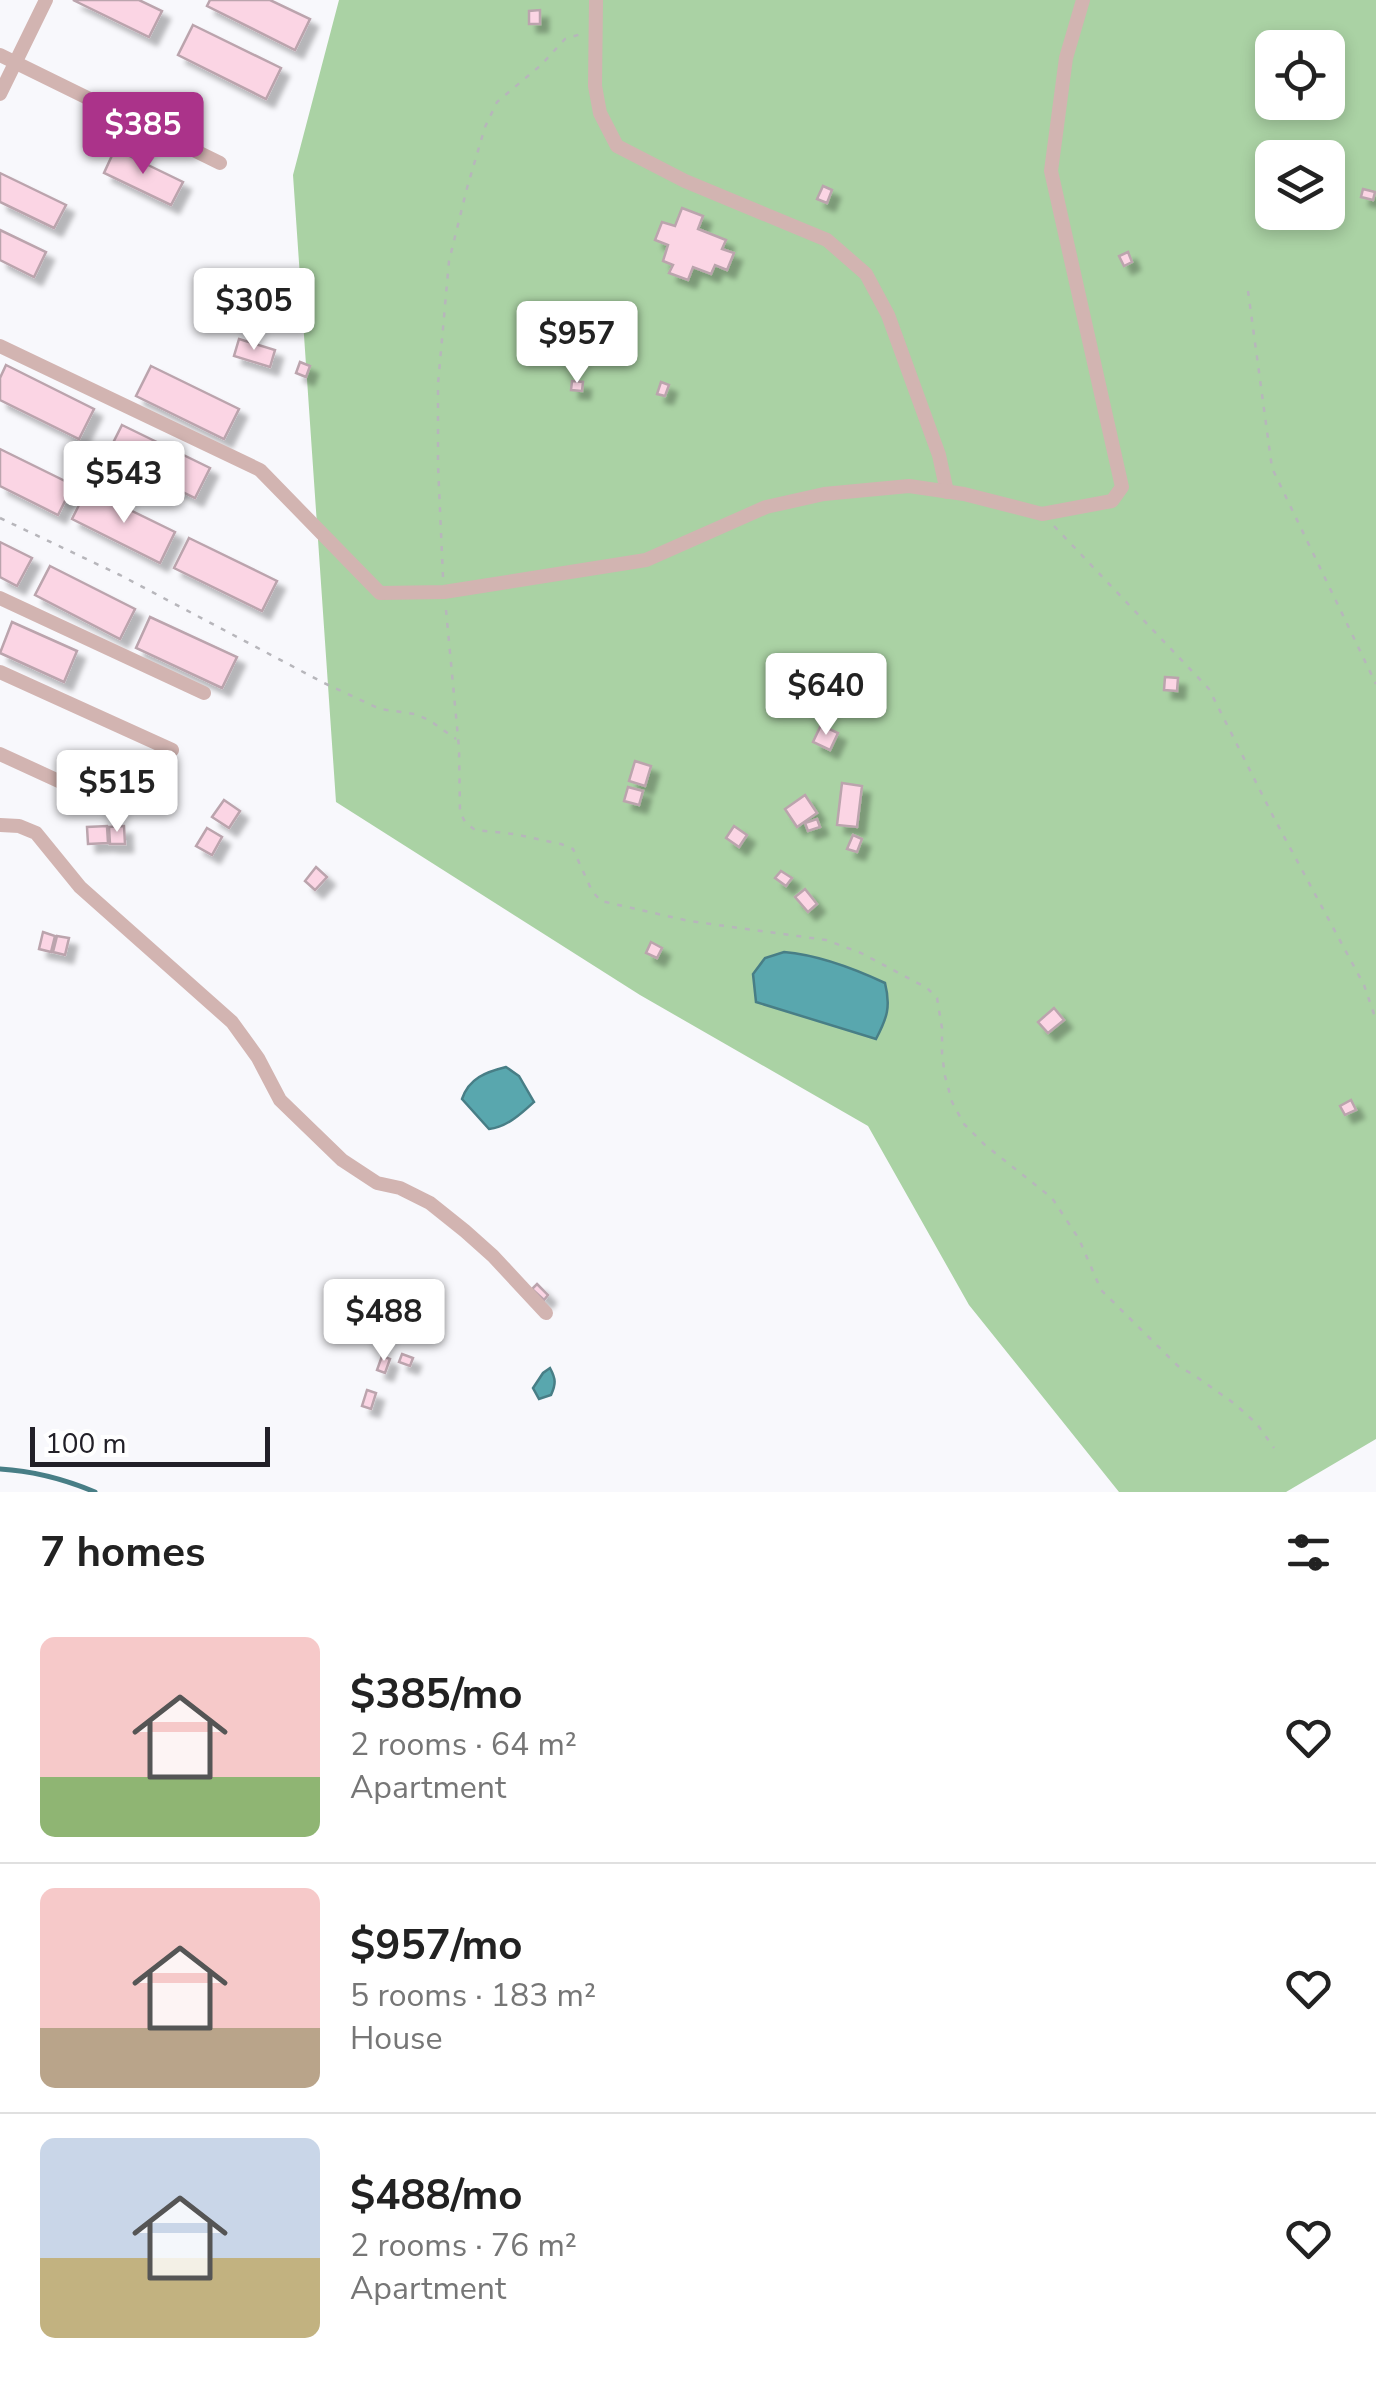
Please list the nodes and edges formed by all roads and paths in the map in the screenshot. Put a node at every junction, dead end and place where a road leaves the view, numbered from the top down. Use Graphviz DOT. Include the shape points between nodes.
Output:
graph roads {
  1 [pos="46,0"];
  2 [pos="595,0"];
  3 [pos="1083,0"];
  4 [pos="596,27"];
  5 [pos="7,59"];
  6 [pos="0,94"];
  7 [pos="220,162"];
  8 [pos="1248,292"];
  9 [pos="0,346"];
  10 [pos="947,492"];
  11 [pos="1042,514"];
  12 [pos="0,518"];
  13 [pos="444,592"];
  14 [pos="0,598"];
  15 [pos="0,672"];
  16 [pos="1376,684"];
  17 [pos="204,693"];
  18 [pos="458,741"];
  19 [pos="172,750"];
  20 [pos="0,754"];
  21 [pos="89,795"];
  22 [pos="0,825"];
  23 [pos="1376,1020"];
  24 [pos="546,1312"];
  25 [pos="1274,1448"];
  1 -- 5 [label="street"];
  2 -- 4 [label="street"];
  3 -- 11 [label="street" via="1066,58 1051,171 1122,486 1112,501"];
  4 -- 10 [label="street" via="600,114 617,146 827,240 866,274 888,315"];
  4 -- 13 [label="path" via="565,39 498,102 467,188 449,261 438,384"];
  5 -- 6 [label="street"];
  5 -- 7 [label="street"];
  8 -- 16 [label="path" via="1272,468"];
  9 -- 13 [label="street" via="260,470 380,593"];
  10 -- 11 [label="street"];
  10 -- 13 [label="street" via="909,486 824,494 766,506 646,560"];
  11 -- 23 [label="path" via="1208,689 1364,985"];
  12 -- 18 [label="path" via="324,684 380,709 415,714"];
  13 -- 18 [label="path"];
  14 -- 17 [label="street"];
  15 -- 19 [label="street"];
  18 -- 25 [label="path" via="465,822 475,830 573,849 601,901 826,940 927,988 937,998 945,1076 964,1124 1052,1198 1101,1290 1168,1357 1257,1424"];
  20 -- 21 [label="street"];
  22 -- 24 [label="street" via="36,833 80,887 232,1022 280,1100 342,1160 430,1203"];
}
